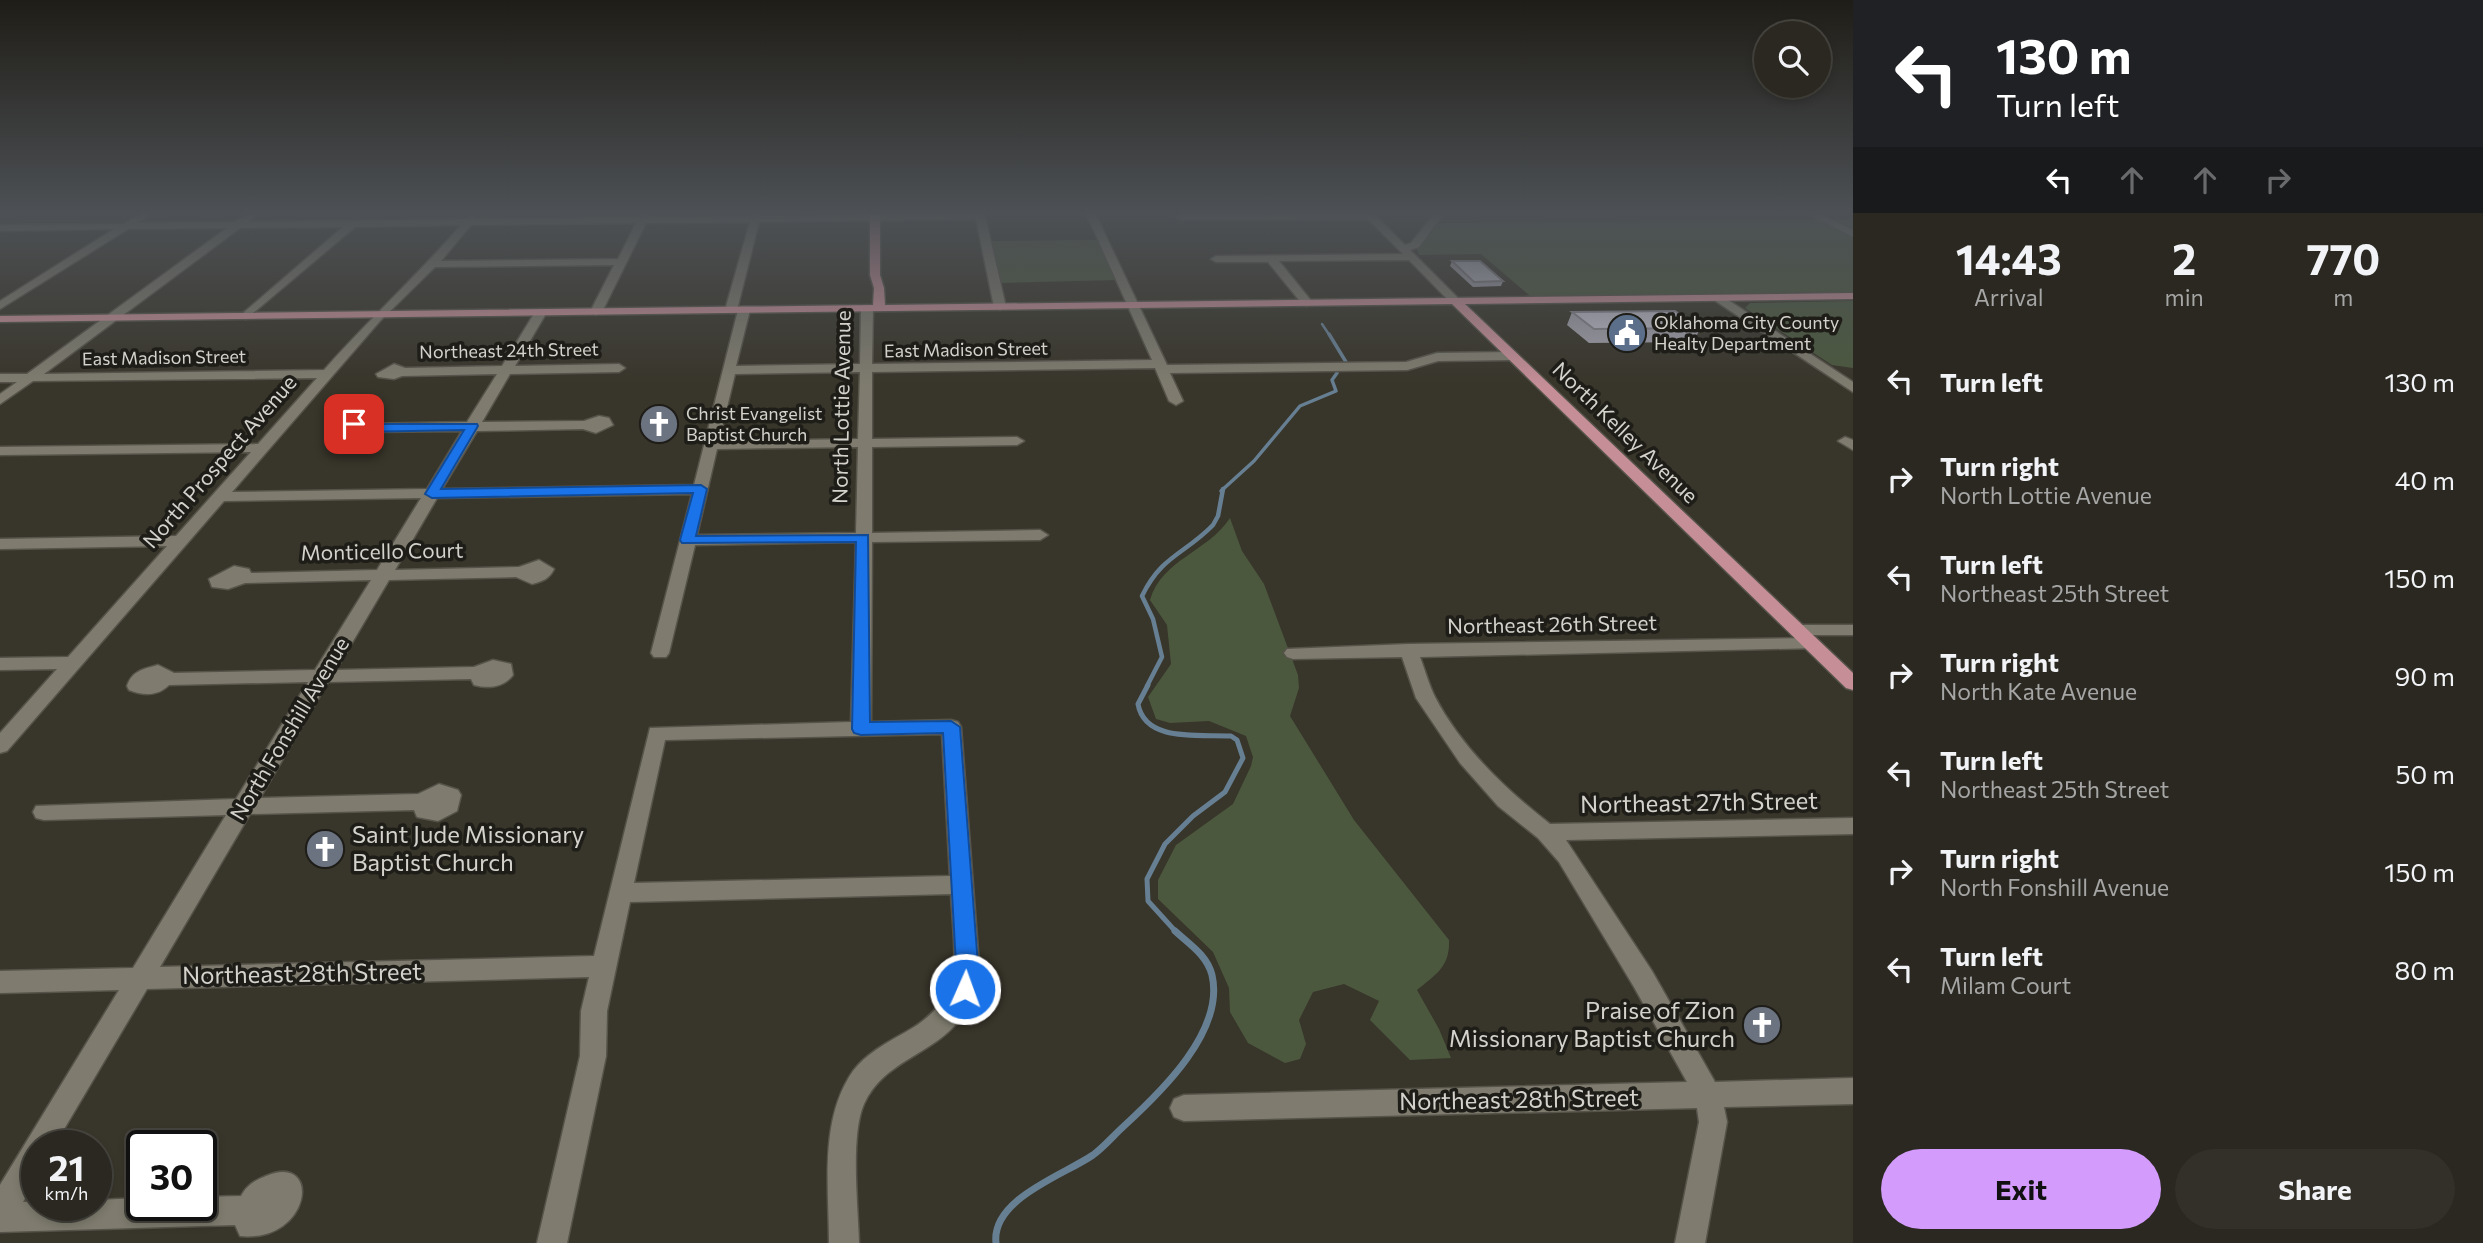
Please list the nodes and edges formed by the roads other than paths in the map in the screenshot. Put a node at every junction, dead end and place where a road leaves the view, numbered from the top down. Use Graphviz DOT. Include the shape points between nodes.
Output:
graph roads {
  1 [pos="55,271"];
  2 [pos="175,271"];
  3 [pos="297,271"];
  4 [pos="427,271"];
  5 [pos="616,271"];
  6 [pos="745,271"];
  7 [pos="875,271"];
  8 [pos="992,271"];
  9 [pos="1117,271"];
  10 [pos="1281,271"];
  11 [pos="1427,271"];
  12 [pos="1853,296"];
  13 [pos="1718,298"];
  14 [pos="1455,301"];
  15 [pos="1307,303"];
  16 [pos="1133,305"];
  17 [pos="0,306"];
  18 [pos="1000,307"];
  19 [pos="873,308"];
  20 [pos="738,310"];
  21 [pos="541,312"];
  22 [pos="596,312"];
  23 [pos="380,314"];
  24 [pos="246,316"];
  25 [pos="113,317"];
  26 [pos="0,319"];
  27 [pos="1510,356"];
  28 [pos="1161,367"];
  29 [pos="619,368"];
  30 [pos="868,369"];
  31 [pos="506,370"];
  32 [pos="730,370"];
  33 [pos="400,372"];
  34 [pos="328,374"];
  35 [pos="0,378"];
  36 [pos="31,378"];
  37 [pos="1853,388"];
  38 [pos="0,400"];
  39 [pos="1176,401"];
  40 [pos="587,425"];
  41 [pos="472,426"];
  42 [pos="357,428"];
  43 [pos="1017,441"];
  44 [pos="866,443"];
  45 [pos="711,445"];
  46 [pos="262,448"];
  47 [pos="0,452"];
  48 [pos="701,489"];
  49 [pos="432,494"];
  50 [pos="220,497"];
  51 [pos="1040,535"];
  52 [pos="863,538"];
  53 [pos="688,540"];
  54 [pos="181,541"];
  55 [pos="0,544"];
  56 [pos="523,572"];
  57 [pos="383,575"];
  58 [pos="242,578"];
  59 [pos="1853,630"];
  60 [pos="1805,638"];
  61 [pos="1409,650"];
  62 [pos="660,653"];
  63 [pos="1293,653"];
  64 [pos="73,663"];
  65 [pos="0,664"];
  66 [pos="479,673"];
  67 [pos="321,677"];
  68 [pos="164,680"];
  69 [pos="1853,684"];
  70 [pos="861,729"];
  71 [pos="0,746"];
  72 [pos="423,803"];
  73 [pos="243,807"];
  74 [pos="44,812"];
  75 [pos="1853,826"];
  76 [pos="1546,832"];
  77 [pos="962,885"];
  78 [pos="622,894"];
  79 [pos="604,966"];
  80 [pos="141,978"];
  81 [pos="0,982"];
  82 [pos="1853,1091"];
  83 [pos="1708,1095"];
  84 [pos="1184,1108"];
  85 [pos="49,1130"];
  86 [pos="21,1177"];
  87 [pos="247,1209"];
  88 [pos="0,1212"];
  89 [pos="0,1217"];
  90 [pos="552,1243"];
  91 [pos="844,1243"];
  92 [pos="1690,1243"];
  1 -- 17 [label="street"];
  2 -- 25 [label="street"];
  3 -- 24 [label="street"];
  4 -- 23 [label="street, North Prospect Avenue"];
  5 -- 22 [label="street"];
  6 -- 20 [label="street"];
  7 -- 19 [label="main road, North Lottie Avenue" via="879,288"];
  8 -- 18 [label="street"];
  9 -- 16 [label="street"];
  10 -- 15 [label="street"];
  11 -- 14 [label="street, North Kelley Avenue"];
  12 -- 13 [label="main road"];
  13 -- 14 [label="main road"];
  13 -- 37 [label="street"];
  14 -- 15 [label="main road"];
  14 -- 27 [label="main road, North Kelley Avenue"];
  15 -- 16 [label="main road"];
  16 -- 18 [label="main road"];
  16 -- 28 [label="street"];
  18 -- 19 [label="main road"];
  19 -- 20 [label="main road"];
  19 -- 30 [label="street, North Lottie Avenue"];
  20 -- 22 [label="main road"];
  20 -- 32 [label="street"];
  21 -- 22 [label="main road"];
  21 -- 23 [label="main road"];
  21 -- 31 [label="street, North Fonshill Avenue"];
  23 -- 24 [label="main road"];
  23 -- 34 [label="street, North Prospect Avenue"];
  24 -- 25 [label="main road"];
  25 -- 26 [label="main road"];
  25 -- 36 [label="street"];
  27 -- 28 [label="street, East Madison Street" via="1437,357 1407,366"];
  27 -- 60 [label="main road, North Kelley Avenue"];
  28 -- 30 [label="street, East Madison Street"];
  28 -- 39 [label="street"];
  29 -- 31 [label="street, Northeast 24th Street"];
  30 -- 32 [label="street, East Madison Street"];
  30 -- 44 [label="street, North Lottie Avenue"];
  31 -- 33 [label="street, Northeast 24th Street"];
  31 -- 41 [label="street, North Fonshill Avenue"];
  32 -- 45 [label="street"];
  34 -- 36 [label="street, East Madison Street"];
  34 -- 46 [label="street, North Prospect Avenue"];
  35 -- 36 [label="street, East Madison Street"];
  36 -- 38 [label="street"];
  40 -- 41 [label="street"];
  41 -- 42 [label="street"];
  41 -- 49 [label="street, North Fonshill Avenue"];
  43 -- 44 [label="street"];
  44 -- 45 [label="street"];
  44 -- 52 [label="street, North Lottie Avenue"];
  45 -- 48 [label="street"];
  46 -- 47 [label="street"];
  46 -- 50 [label="street, North Prospect Avenue"];
  48 -- 49 [label="street"];
  48 -- 53 [label="street"];
  49 -- 50 [label="street"];
  49 -- 57 [label="street, North Fonshill Avenue"];
  50 -- 54 [label="street, North Prospect Avenue"];
  51 -- 52 [label="street"];
  52 -- 53 [label="street"];
  52 -- 70 [label="street, North Lottie Avenue"];
  53 -- 62 [label="street"];
  54 -- 55 [label="street"];
  54 -- 64 [label="street, North Prospect Avenue"];
  56 -- 57 [label="street, Monticello Court"];
  57 -- 58 [label="street, Monticello Court"];
  57 -- 67 [label="street, North Fonshill Avenue"];
  59 -- 60 [label="street, Northeast 26th Street"];
  60 -- 61 [label="street, Northeast 26th Street"];
  60 -- 69 [label="main road, North Kelley Avenue"];
  61 -- 63 [label="street, Northeast 26th Street"];
  61 -- 76 [label="street" via="1426,698 1467,758 1505,800"];
  64 -- 65 [label="street"];
  64 -- 71 [label="street, North Prospect Avenue"];
  66 -- 67 [label="street"];
  67 -- 68 [label="street"];
  67 -- 73 [label="street, North Fonshill Avenue"];
  70 -- 77 [label="street" via="951,727"];
  70 -- 78 [label="street" via="657,733"];
  72 -- 73 [label="street"];
  73 -- 74 [label="street"];
  73 -- 80 [label="street, North Fonshill Avenue"];
  75 -- 76 [label="street, Northeast 27th Street"];
  76 -- 83 [label="street" via="1567,856 1611,926"];
  77 -- 78 [label="street"];
  77 -- 91 [label="street" via="967,965 965,989 955,1010 943,1024 882,1058 866,1074 850,1105"];
  78 -- 79 [label="street"];
  79 -- 80 [label="street, Northeast 28th Street"];
  79 -- 90 [label="street" via="594,1011 593,1056"];
  80 -- 81 [label="street, Northeast 28th Street"];
  80 -- 85 [label="street, North Fonshill Avenue"];
  82 -- 83 [label="street, Northeast 28th Street"];
  83 -- 84 [label="street, Northeast 28th Street"];
  83 -- 92 [label="street" via="1713,1122"];
  86 -- 88 [label="street, North Fonshill Avenue"];
  87 -- 89 [label="street"];
}
